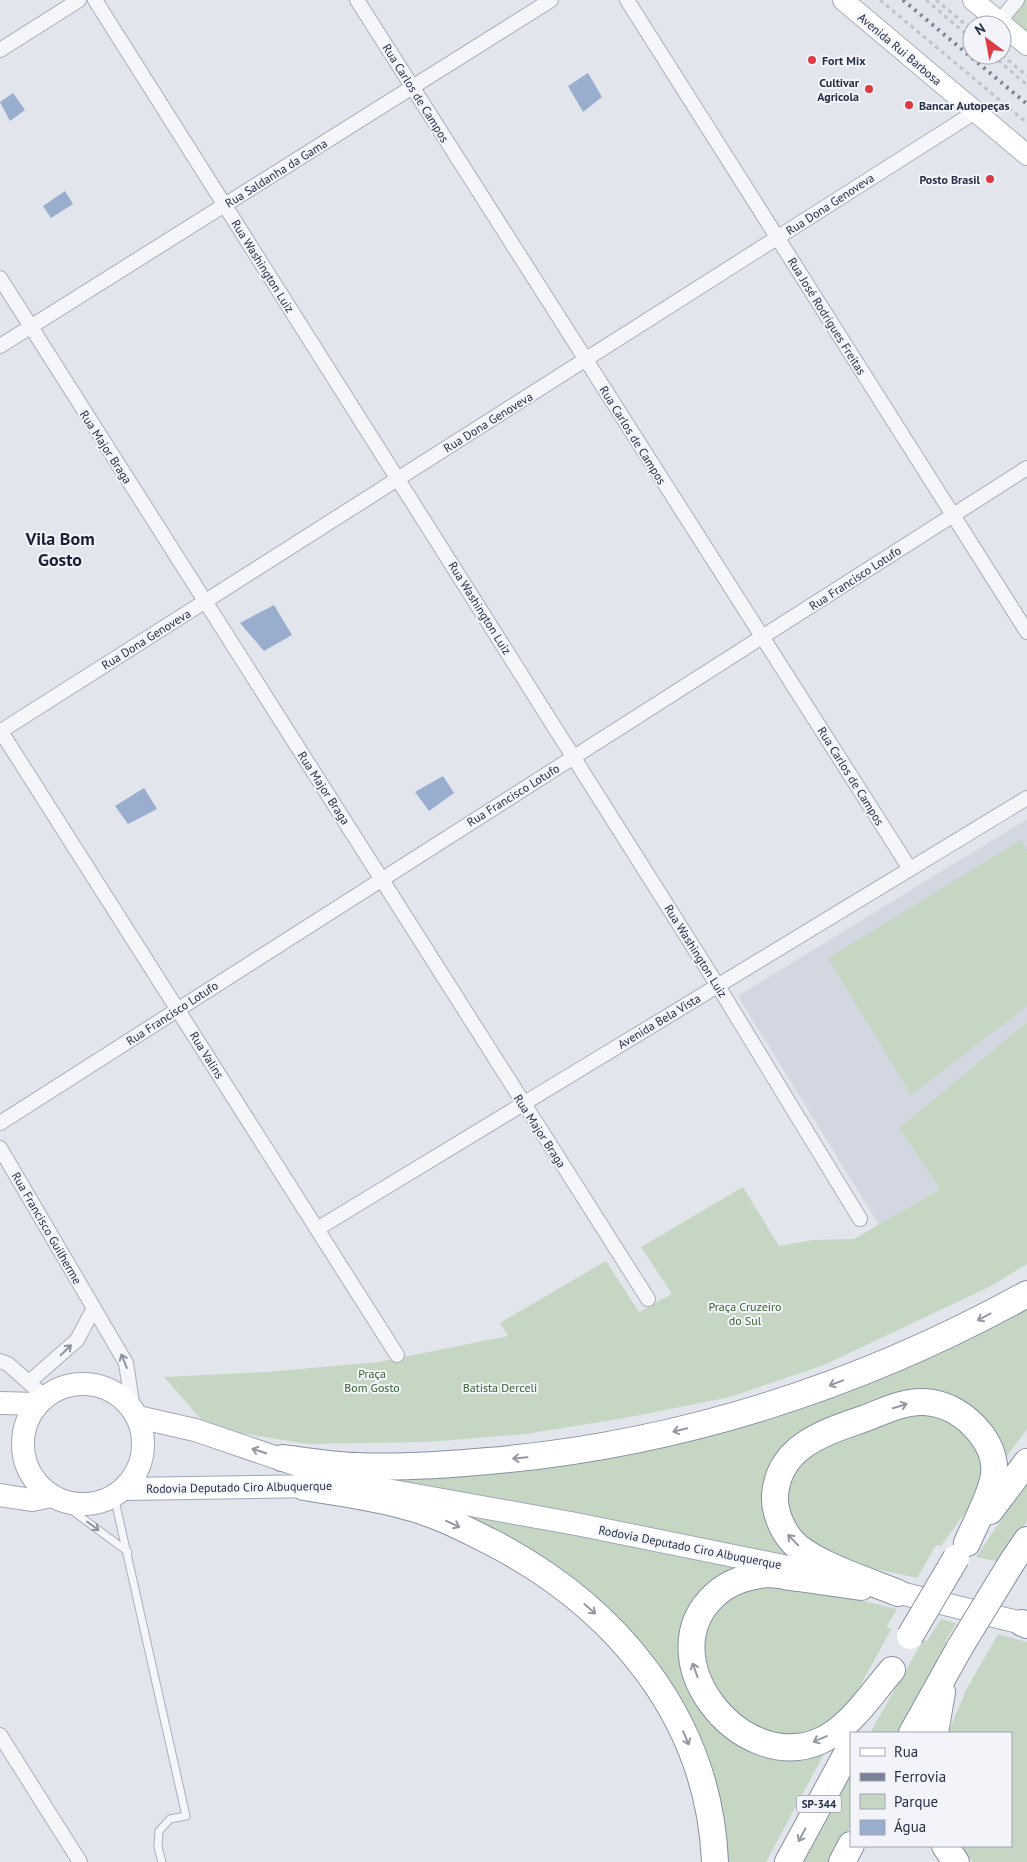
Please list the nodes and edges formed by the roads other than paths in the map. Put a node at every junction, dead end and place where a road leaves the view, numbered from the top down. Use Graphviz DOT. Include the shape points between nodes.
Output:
graph roads {
  1 [pos="78,0"];
  2 [pos="95,0"];
  3 [pos="357,0"];
  4 [pos="551,0"];
  5 [pos="627,0"];
  6 [pos="843,0"];
  7 [pos="973,0"];
  8 [pos="1017,0"];
  9 [pos="991,15"];
  10 [pos="1005,15"];
  11 [pos="1012,32"];
  12 [pos="1027,45"];
  13 [pos="0,50"];
  14 [pos="412,87"];
  15 [pos="975,112"];
  16 [pos="1027,155"];
  17 [pos="225,205"];
  18 [pos="778,238"];
  19 [pos="0,278"];
  20 [pos="30,327"];
  21 [pos="0,346"];
  22 [pos="586,360"];
  23 [pos="1027,468"];
  24 [pos="398,479"];
  25 [pos="953,515"];
  26 [pos="205,602"];
  27 [pos="1027,632"];
  28 [pos="762,637"];
  29 [pos="0,731"];
  30 [pos="574,757"];
  31 [pos="1027,798"];
  32 [pos="910,869"];
  33 [pos="382,878"];
  34 [pos="718,986"];
  35 [pos="178,1010"];
  36 [pos="523,1105"];
  37 [pos="0,1123"];
  38 [pos="0,1148"];
  39 [pos="860,1220"];
  40 [pos="317,1229"];
  41 [pos="1027,1294"];
  42 [pos="648,1299"];
  43 [pos="94,1308"];
  44 [pos="397,1355"];
  45 [pos="0,1362"];
  46 [pos="37,1394"];
  47 [pos="0,1403"];
  48 [pos="135,1413"];
  49 [pos="282,1458"];
  50 [pos="1027,1462"];
  51 [pos="354,1484"];
  52 [pos="304,1486"];
  53 [pos="119,1493"];
  54 [pos="0,1495"];
  55 [pos="55,1498"];
  56 [pos="1027,1540"];
  57 [pos="962,1550"];
  58 [pos="128,1552"];
  59 [pos="898,1593"];
  60 [pos="1025,1624"];
  61 [pos="892,1670"];
  62 [pos="946,1670"];
  63 [pos="859,1732"];
  64 [pos="913,1732"];
  65 [pos="935,1732"];
  66 [pos="0,1735"];
  67 [pos="850,1748"];
  68 [pos="850,1847"];
  69 [pos="946,1847"];
  70 [pos="80,1862"];
  71 [pos="162,1862"];
  72 [pos="715,1862"];
  73 [pos="788,1862"];
  74 [pos="842,1862"];
  75 [pos="956,1862"];
  1 -- 13 [label="street"];
  2 -- 17 [label="street, Rua Washington Luiz"];
  3 -- 14 [label="street, Rua Carlos de Campos"];
  4 -- 14 [label="street, Rua Saldanha da Gama"];
  5 -- 18 [label="street, Rua José Rodrigues Freitas"];
  6 -- 15 [label="main road, Avenida Rui Barbosa"];
  7 -- 9 [label="main road"];
  8 -- 10 [label="street"];
  11 -- 12 [label="main road"];
  14 -- 17 [label="street, Rua Saldanha da Gama"];
  14 -- 22 [label="street, Rua Carlos de Campos"];
  15 -- 16 [label="main road, Avenida Rui Barbosa"];
  15 -- 18 [label="street, Rua Dona Genoveva"];
  17 -- 20 [label="street, Rua Saldanha da Gama"];
  17 -- 24 [label="street, Rua Washington Luiz"];
  18 -- 22 [label="street, Rua Dona Genoveva"];
  18 -- 25 [label="street, Rua José Rodrigues Freitas"];
  19 -- 20 [label="street, Rua Major Braga"];
  20 -- 21 [label="street, Rua Saldanha da Gama"];
  20 -- 26 [label="street, Rua Major Braga"];
  22 -- 24 [label="street, Rua Dona Genoveva"];
  22 -- 28 [label="street, Rua Carlos de Campos"];
  23 -- 25 [label="street, Rua Francisco Lotufo"];
  24 -- 26 [label="street, Rua Dona Genoveva"];
  24 -- 30 [label="street, Rua Washington Luiz"];
  25 -- 27 [label="street, Rua José Rodrigues Freitas"];
  25 -- 28 [label="street, Rua Francisco Lotufo"];
  26 -- 29 [label="street, Rua Dona Genoveva"];
  26 -- 33 [label="street, Rua Major Braga"];
  28 -- 30 [label="street, Rua Francisco Lotufo"];
  28 -- 32 [label="street, Rua Carlos de Campos"];
  29 -- 35 [label="street, Rua Valins"];
  30 -- 33 [label="street, Rua Francisco Lotufo"];
  30 -- 34 [label="street, Rua Washington Luiz"];
  31 -- 32 [label="street, Avenida Bela Vista"];
  32 -- 34 [label="street, Avenida Bela Vista"];
  33 -- 35 [label="street, Rua Francisco Lotufo"];
  33 -- 36 [label="street, Rua Major Braga"];
  34 -- 36 [label="street, Avenida Bela Vista"];
  34 -- 39 [label="street, Rua Washington Luiz"];
  35 -- 37 [label="street, Rua Francisco Lotufo"];
  35 -- 40 [label="street, Rua Valins"];
  36 -- 40 [label="street, Avenida Bela Vista"];
  36 -- 42 [label="street, Rua Major Braga"];
  38 -- 43 [label="street, Rua Francisco Guilherme"];
  40 -- 44 [label="street, Rua Valins"];
  41 -- 49 [label="highway, one-way" via="908,1354 833,1384 756,1410 607,1447 436,1465 355,1466"];
  46 -- 43 [label="street, one-way" via="77,1340"];
  48 -- 43 [label="street, Rua Francisco Guilherme, one-way" via="126,1363"];
  45 -- 46 [label="street" via="8,1364"];
  46 -- 47 [label="main road"];
  46 -- 48 [label="main road" via="66,1386 103,1386 120,1396"];
  46 -- 55 [label="main road" via="25,1427 22,1447 26,1466 36,1483"];
  49 -- 48 [label="main road, Rodovia Deputado Ciro Albuquerque, one-way"];
  48 -- 53 [label="main road" via="144,1436 143,1456 136,1474"];
  49 -- 51 [label="main road, Rodovia Deputado Ciro Albuquerque"];
  50 -- 57 [label="highway"];
  51 -- 52 [label="main road, Rodovia Deputado Ciro Albuquerque"];
  51 -- 59 [label="main road, Rodovia Deputado Ciro Albuquerque" via="726,1554"];
  52 -- 53 [label="main road, Rodovia Deputado Ciro Albuquerque"];
  52 -- 72 [label="highway, one-way" via="408,1507 442,1519 514,1554 593,1610 642,1663 681,1726 699,1770 710,1812"];
  53 -- 55 [label="main road" via="86,1505"];
  53 -- 58 [label="lane"];
  54 -- 55 [label="main road" via="32,1500"];
  55 -- 58 [label="lane, one-way"];
  56 -- 62 [label="highway, bridge"];
  59 -- 57 [label="highway, one-way" via="812,1556 791,1541 780,1524 774,1501 776,1479 789,1457 804,1444 904,1404 943,1405 962,1415 988,1443 994,1460 993,1480"];
  57 -- 61 [label="highway, bridge"];
  58 -- 71 [label="lane" via="186,1816 170,1819 159,1831 158,1847"];
  59 -- 60 [label="main road, Rodovia Deputado Ciro Albuquerque"];
  61 -- 59 [label="highway, one-way" via="838,1730 819,1741 780,1746 757,1741 722,1718 692,1667 690,1647 705,1603 723,1588 744,1578 768,1574"];
  61 -- 63 [label="highway"];
  62 -- 64 [label="highway"];
  62 -- 65 [label="highway"];
  66 -- 70 [label="street"];
  67 -- 73 [label="highway, SP-344, one-way"];
  68 -- 74 [label="highway"];
  69 -- 75 [label="highway"];
}
